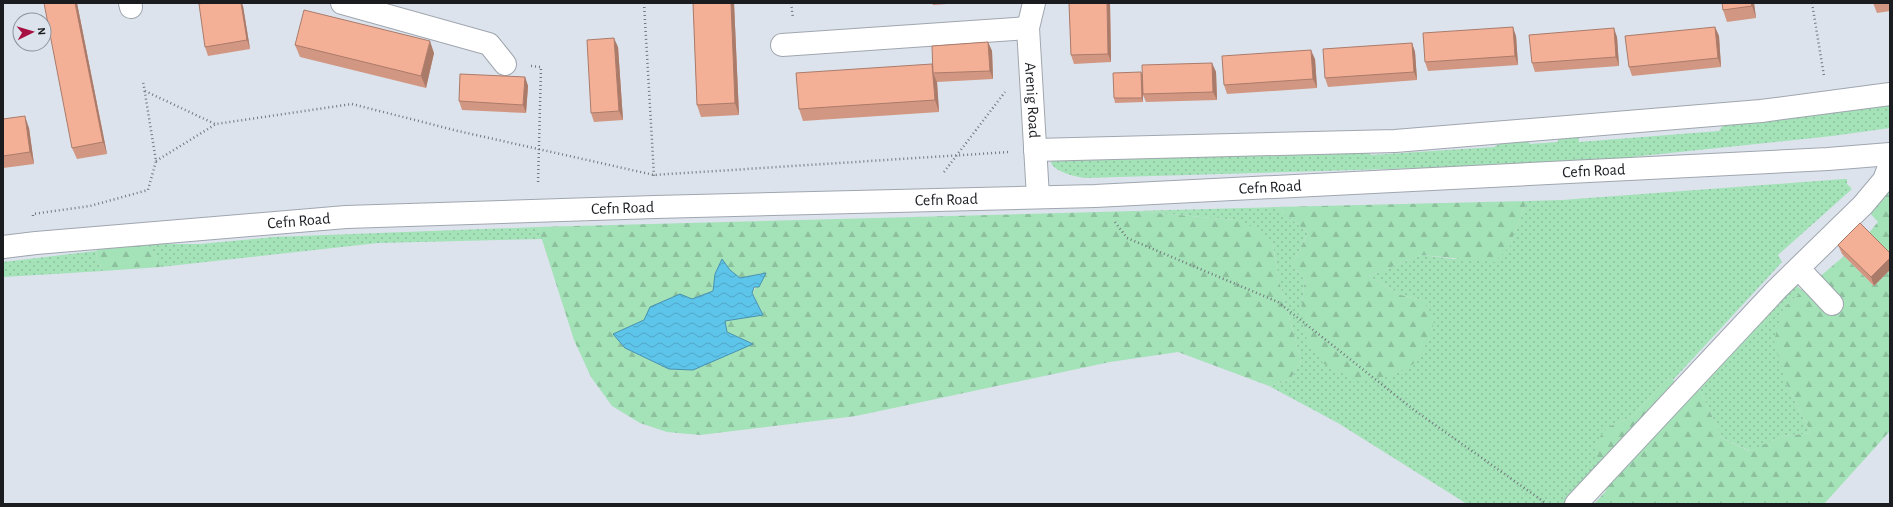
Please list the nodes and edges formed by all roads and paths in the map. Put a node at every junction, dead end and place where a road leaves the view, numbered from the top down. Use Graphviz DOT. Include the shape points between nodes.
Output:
graph roads {
  1 [pos="342,3"];
  2 [pos="644,3"];
  3 [pos="1034,3"];
  4 [pos="1812,3"];
  5 [pos="1028,28"];
  6 [pos="782,45"];
  7 [pos="1030,58"];
  8 [pos="505,64"];
  9 [pos="143,81"];
  10 [pos="144,91"];
  11 [pos="1890,94"];
  12 [pos="1828,102"];
  13 [pos="216,124"];
  14 [pos="539,150"];
  15 [pos="1035,150"];
  16 [pos="1890,154"];
  17 [pos="957,155"];
  18 [pos="156,161"];
  19 [pos="1890,164"];
  20 [pos="654,176"];
  21 [pos="1095,196"];
  22 [pos="1038,197"];
  23 [pos="923,200"];
  24 [pos="655,207"];
  25 [pos="537,211"];
  26 [pos="36,243"];
  27 [pos="3,247"];
  28 [pos="1799,269"];
  29 [pos="1832,304"];
  30 [pos="1547,504"];
  31 [pos="1576,504"];
  1 -- 8 [label="street" via="489,44"];
  2 -- 20 [label="path"];
  3 -- 5 [label="street, Arenig Road"];
  4 -- 12 [label="path"];
  5 -- 6 [label="street"];
  5 -- 7 [label="street, Arenig Road"];
  7 -- 15 [label="street, Arenig Road"];
  7 -- 17 [label="path"];
  8 -- 14 [label="path" via="541,67"];
  9 -- 10 [label="path"];
  10 -- 13 [label="path"];
  10 -- 18 [label="path"];
  11 -- 12 [label="street"];
  12 -- 15 [label="street" via="1761,111 1395,141"];
  13 -- 14 [label="path" via="352,104"];
  13 -- 18 [label="path"];
  14 -- 20 [label="path"];
  14 -- 25 [label="path"];
  15 -- 17 [label="path"];
  15 -- 22 [label="street, Arenig Road"];
  16 -- 21 [label="street, Cefn Road"];
  17 -- 20 [label="path"];
  17 -- 23 [label="path"];
  18 -- 26 [label="path" via="148,190 90,206 33,214"];
  19 -- 28 [label="street" via="1884,180 1875,192"];
  20 -- 24 [label="path"];
  21 -- 22 [label="street, Cefn Road"];
  21 -- 30 [label="path" via="1127,238 1278,302 1414,410"];
  22 -- 23 [label="street, Cefn Road"];
  23 -- 24 [label="street, Cefn Road"];
  24 -- 25 [label="street, Cefn Road"];
  25 -- 26 [label="street, Cefn Road" via="346,217"];
  26 -- 27 [label="street, Cefn Road"];
  28 -- 29 [label="street"];
  28 -- 31 [label="street" via="1777,289"];
}
